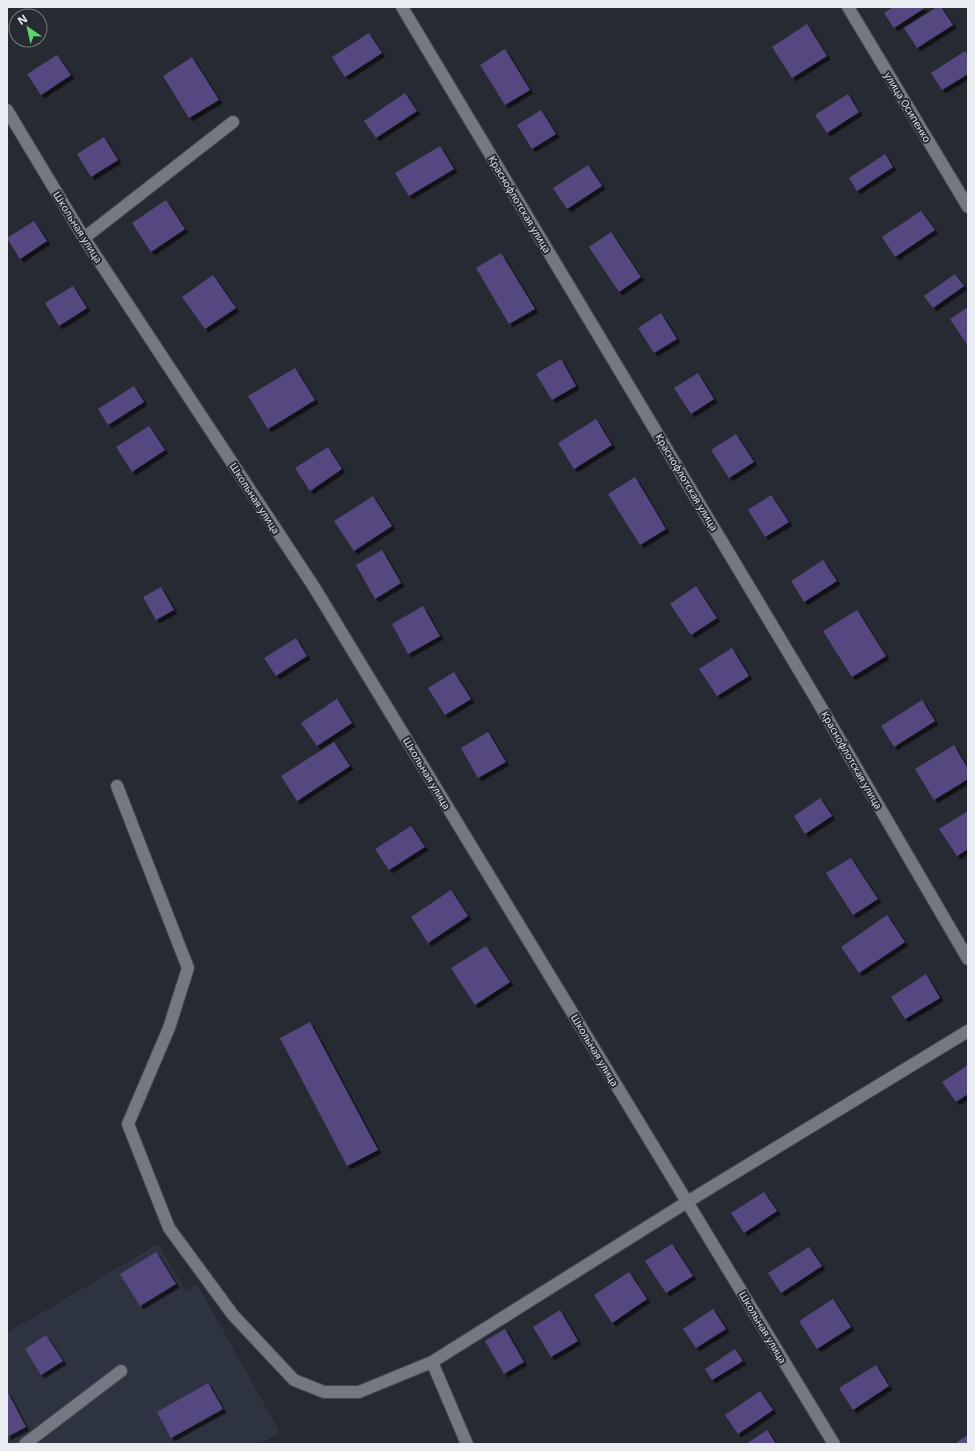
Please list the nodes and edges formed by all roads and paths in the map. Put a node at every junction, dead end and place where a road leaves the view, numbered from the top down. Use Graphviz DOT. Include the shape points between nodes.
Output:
graph roads {
  1 [pos="402,7"];
  2 [pos="848,7"];
  3 [pos="7,110"];
  4 [pos="232,122"];
  5 [pos="968,207"];
  6 [pos="84,238"];
  7 [pos="117,786"];
  8 [pos="968,959"];
  9 [pos="968,1031"];
  10 [pos="687,1202"];
  11 [pos="432,1362"];
  12 [pos="121,1371"];
  13 [pos="25,1444"];
  14 [pos="467,1444"];
  15 [pos="834,1444"];
  1 -- 8 [label="street, Краснофлотская улица" via="815,696"];
  2 -- 5 [label="street, улица Осипенко"];
  3 -- 6 [label="street, Школьная улица"];
  4 -- 6 [label="street"];
  6 -- 10 [label="street, Школьная улица" via="314,588"];
  7 -- 11 [label="street" via="188,968 169,1028 128,1124 169,1228 233,1315 294,1380 324,1392 359,1392"];
  9 -- 10 [label="street"];
  10 -- 11 [label="street"];
  10 -- 15 [label="street, Школьная улица"];
  11 -- 14 [label="street"];
  12 -- 13 [label="street"];
}
